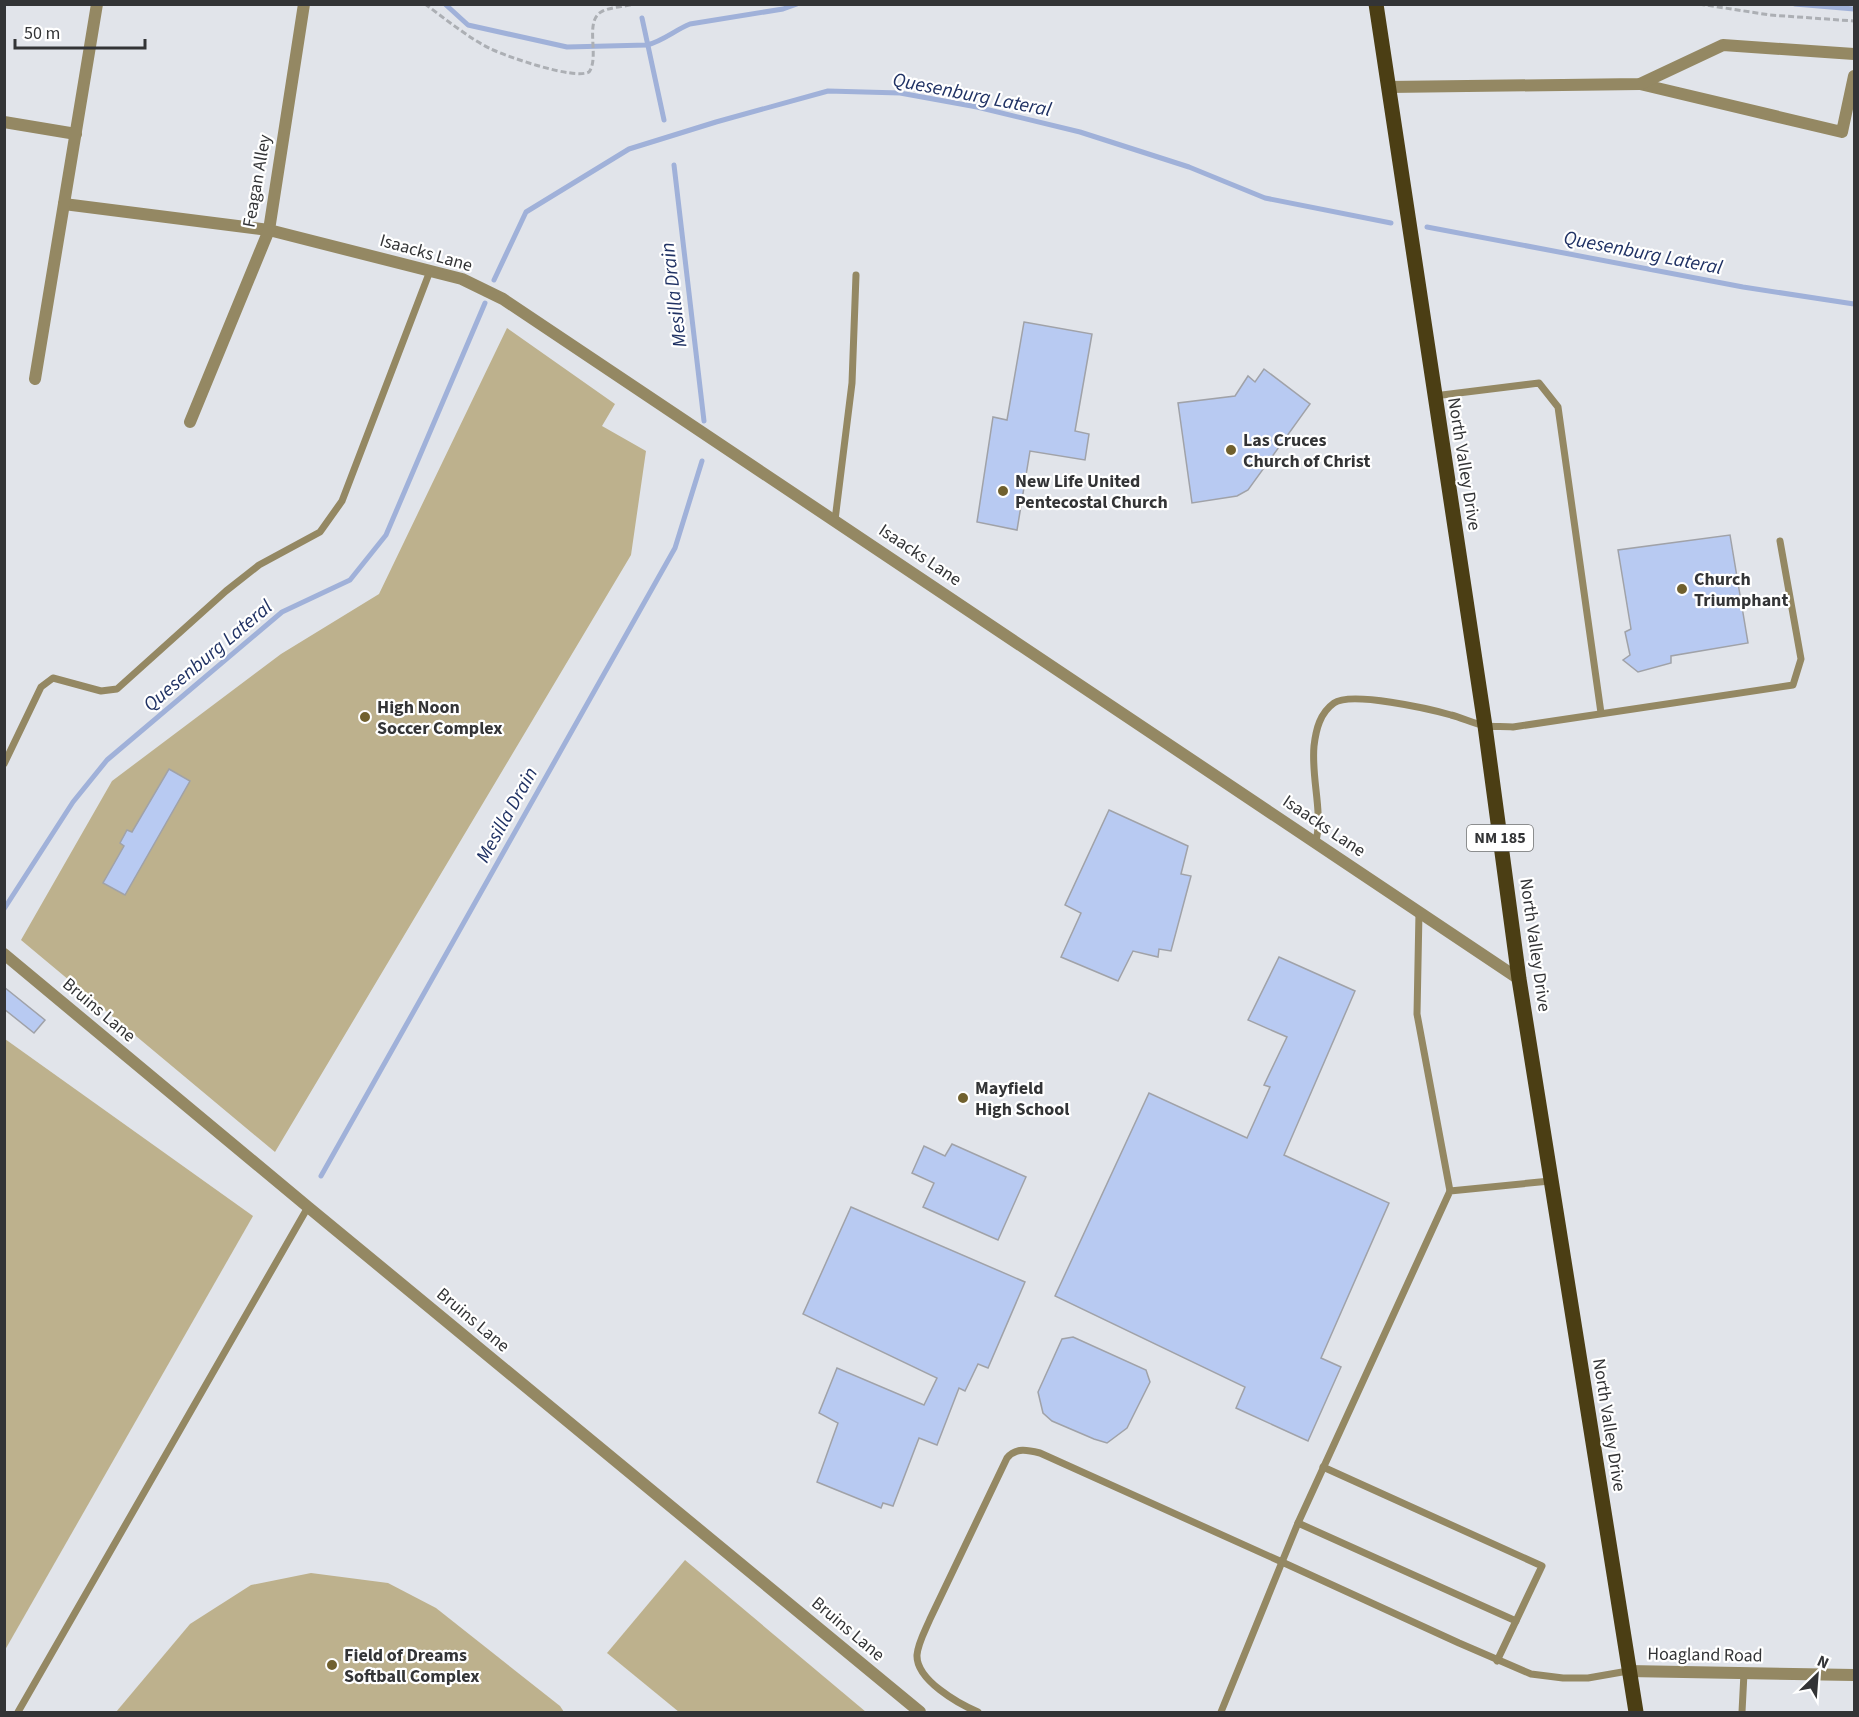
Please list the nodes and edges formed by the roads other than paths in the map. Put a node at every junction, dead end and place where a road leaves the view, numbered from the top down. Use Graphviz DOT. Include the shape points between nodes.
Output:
graph roads {
  1 [pos="97,4"];
  2 [pos="304,4"];
  3 [pos="1376,4"];
  4 [pos="1854,54"];
  5 [pos="1854,76"];
  6 [pos="1640,84"];
  7 [pos="1388,87"];
  8 [pos="4,122"];
  9 [pos="76,134"];
  10 [pos="64,204"];
  11 [pos="269,230"];
  12 [pos="430,271"];
  13 [pos="856,275"];
  14 [pos="35,380"];
  15 [pos="1434,396"];
  16 [pos="190,422"];
  17 [pos="835,520"];
  18 [pos="1780,541"];
  19 [pos="1601,713"];
  20 [pos="1485,726"];
  21 [pos="4,764"];
  22 [pos="1316,842"];
  23 [pos="1419,911"];
  24 [pos="4,954"];
  25 [pos="1520,979"];
  26 [pos="1551,1180"];
  27 [pos="1450,1191"];
  28 [pos="308,1207"];
  29 [pos="1323,1467"];
  30 [pos="1298,1523"];
  31 [pos="1282,1562"];
  32 [pos="1516,1622"];
  33 [pos="1497,1661"];
  34 [pos="1628,1671"];
  35 [pos="1744,1673"];
  36 [pos="1854,1675"];
  37 [pos="18,1713"];
  38 [pos="920,1713"];
  39 [pos="978,1713"];
  40 [pos="1221,1713"];
  41 [pos="1636,1713"];
  42 [pos="1743,1713"];
  1 -- 9 [label="street"];
  2 -- 11 [label="street, Feagan Alley"];
  3 -- 7 [label="main road, North Valley Drive / NM 185"];
  4 -- 6 [label="street" via="1724,45"];
  5 -- 6 [label="street" via="1842,132"];
  6 -- 7 [label="street"];
  7 -- 15 [label="main road, North Valley Drive / NM 185"];
  8 -- 9 [label="street"];
  9 -- 10 [label="street"];
  10 -- 11 [label="street, Isaacks Lane"];
  10 -- 14 [label="street"];
  11 -- 12 [label="street, Isaacks Lane"];
  11 -- 16 [label="street, Feagan Alley"];
  12 -- 17 [label="street, Isaacks Lane" via="462,279 518,308"];
  12 -- 21 [label="lane" via="342,501 320,532 250,572 117,689 101,691 53,678 41,687"];
  13 -- 17 [label="lane" via="852,383"];
  15 -- 19 [label="lane" via="1539,383 1558,407"];
  15 -- 20 [label="main road, North Valley Drive / NM 185"];
  17 -- 22 [label="street, Isaacks Lane"];
  18 -- 19 [label="lane" via="1801,659 1793,685"];
  19 -- 20 [label="lane" via="1513,727"];
  20 -- 22 [label="lane" via="1396,703 1336,701 1322,714 1314,747 1319,826"];
  20 -- 25 [label="main road, North Valley Drive / NM 185"];
  22 -- 23 [label="street, Isaacks Lane"];
  23 -- 25 [label="street, Isaacks Lane"];
  23 -- 27 [label="lane" via="1417,1014"];
  24 -- 28 [label="street, Bruins Lane"];
  25 -- 26 [label="main road, North Valley Drive / NM 185"];
  26 -- 27 [label="lane"];
  26 -- 34 [label="main road, North Valley Drive / NM 185"];
  27 -- 29 [label="lane"];
  28 -- 37 [label="lane"];
  28 -- 38 [label="street, Bruins Lane"];
  29 -- 30 [label="lane"];
  29 -- 32 [label="lane" via="1542,1566"];
  30 -- 31 [label="lane"];
  30 -- 32 [label="lane"];
  31 -- 33 [label="lane"];
  31 -- 39 [label="lane" via="1047,1456 1030,1450 1012,1453 930,1619 917,1656 922,1671 935,1686"];
  31 -- 40 [label="lane"];
  32 -- 33 [label="lane"];
  33 -- 34 [label="lane" via="1542,1677 1588,1678"];
  34 -- 35 [label="street, Hoagland Road"];
  34 -- 41 [label="main road, North Valley Drive / NM 185"];
  35 -- 36 [label="street, Hoagland Road"];
  35 -- 42 [label="lane"];
}
